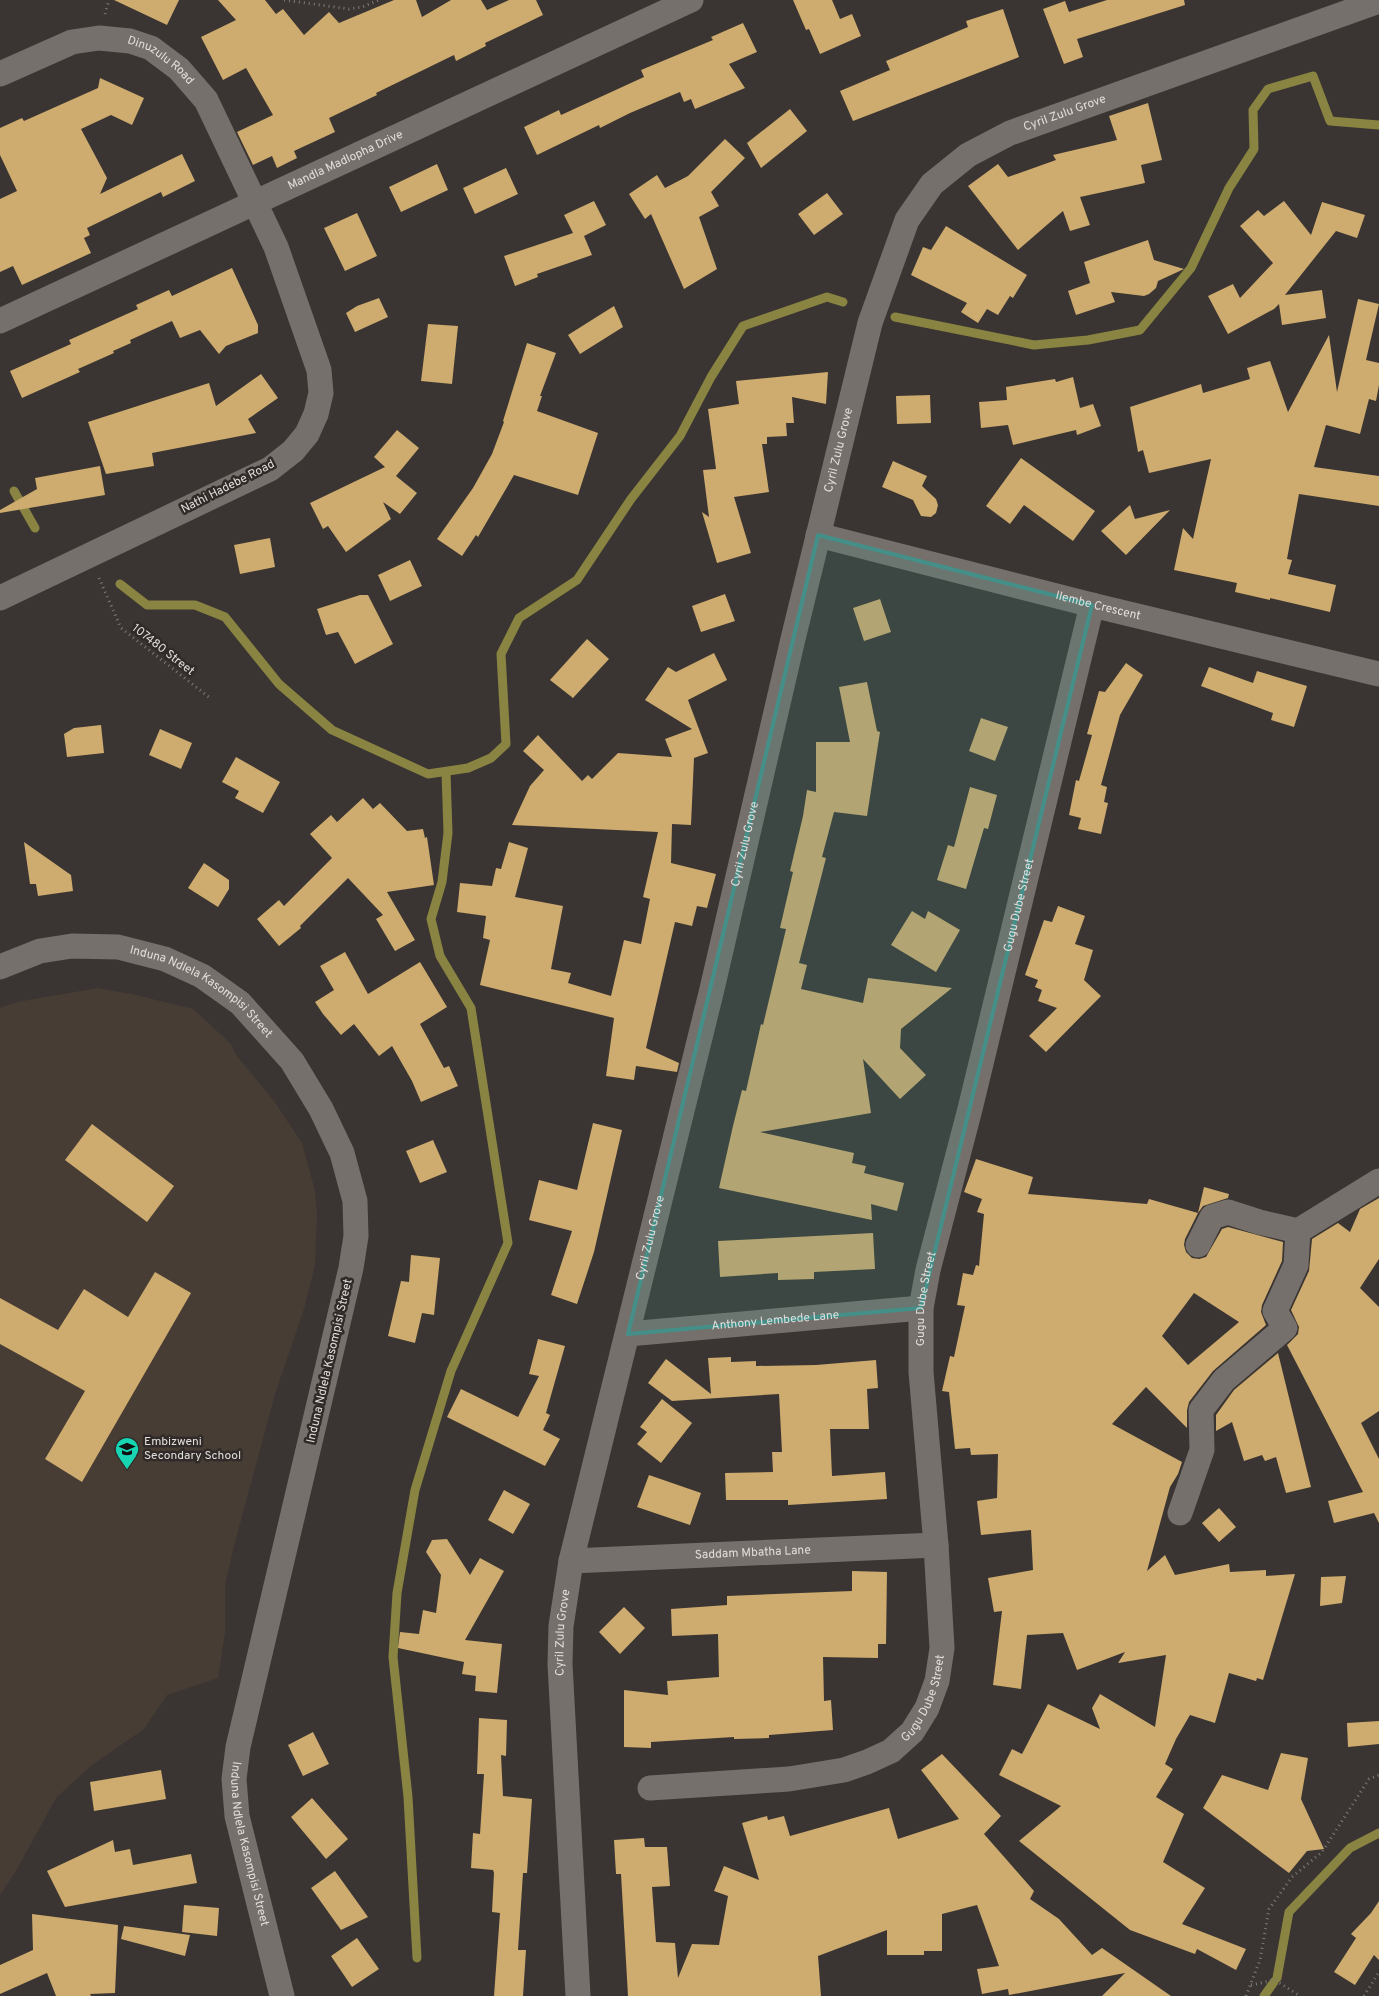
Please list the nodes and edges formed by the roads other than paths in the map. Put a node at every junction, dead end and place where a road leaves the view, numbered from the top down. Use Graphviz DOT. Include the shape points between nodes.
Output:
graph roads {
  1 [pos="691,0"];
  2 [pos="1379,1"];
  3 [pos="0,74"];
  4 [pos="254,202"];
  5 [pos="0,321"];
  6 [pos="818,535"];
  7 [pos="0,598"];
  8 [pos="1092,605"];
  9 [pos="1379,674"];
  10 [pos="0,967"];
  11 [pos="1379,1181"];
  12 [pos="1298,1231"];
  13 [pos="1198,1245"];
  14 [pos="921,1308"];
  15 [pos="628,1334"];
  16 [pos="1180,1513"];
  17 [pos="936,1545"];
  18 [pos="571,1561"];
  19 [pos="650,1788"];
  20 [pos="282,1996"];
  21 [pos="578,1996"];
  1 -- 4 [label="street, Mandla Madlopha Drive"];
  2 -- 6 [label="street, Cyril Zulu Grove" via="1010,133 968,155 932,184 907,220 870,323"];
  3 -- 4 [label="street, Dinuzulu Road" via="72,42 99,38 130,41 151,48 179,69 206,100"];
  4 -- 5 [label="street, Mandla Madlopha Drive"];
  4 -- 7 [label="street, Nathi Hadebe Road" via="276,247 319,370 321,393 308,434 270,469"];
  6 -- 8 [label="street, Ilembe Crescent"];
  6 -- 15 [label="street, Cyril Zulu Grove"];
  8 -- 9 [label="street, Ilembe Crescent"];
  8 -- 14 [label="street, Gugu Dube Street"];
  10 -- 20 [label="street, Induna Ndlela Kasompisi Street" via="40,951 72,946 118,947 165,959 202,976 240,1003 292,1061 321,1109 342,1153 355,1201 356,1236 351,1268 238,1747 234,1779 237,1816"];
  11 -- 12 [label="street"];
  12 -- 13 [label="street" via="1228,1212 1212,1217"];
  12 -- 16 [label="street" via="1296,1265 1274,1312 1285,1328 1224,1380 1201,1410 1202,1450"];
  14 -- 15 [label="street, Anthony Lembede Lane"];
  14 -- 17 [label="street, Gugu Dube Street" via="921,1372"];
  15 -- 18 [label="street, Cyril Zulu Grove"];
  17 -- 18 [label="street, Saddam Mbatha Lane"];
  17 -- 19 [label="street, Gugu Dube Street" via="942,1648 936,1681 927,1708 912,1732 891,1751 844,1770 789,1780"];
  18 -- 21 [label="street, Cyril Zulu Grove" via="561,1626 560,1664"];
}
